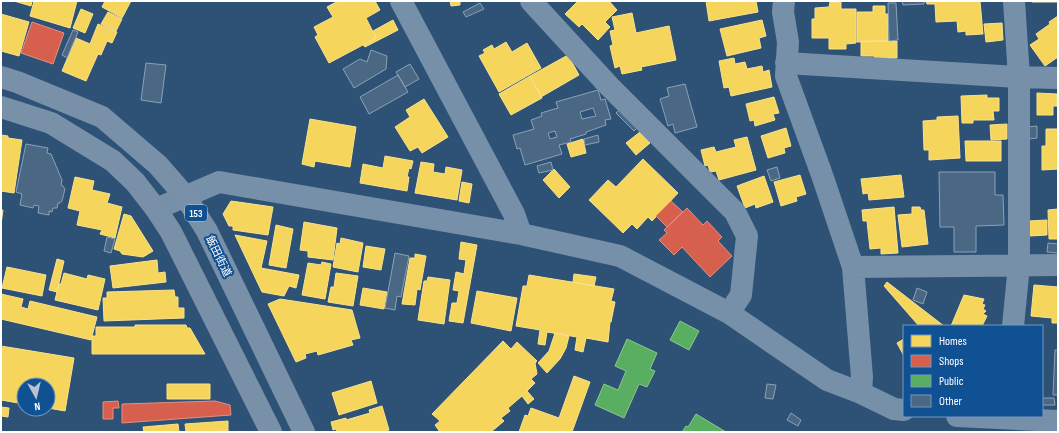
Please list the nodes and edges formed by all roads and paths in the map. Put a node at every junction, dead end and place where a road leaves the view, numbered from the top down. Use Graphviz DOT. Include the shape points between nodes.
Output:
graph roads {
  1 [pos="401,1"];
  2 [pos="530,1"];
  3 [pos="784,1"];
  4 [pos="1014,1"];
  5 [pos="786,63"];
  6 [pos="1,77"];
  7 [pos="1019,77"];
  8 [pos="1058,78"];
  9 [pos="1,107"];
  10 [pos="184,196"];
  11 [pos="156,209"];
  12 [pos="521,234"];
  13 [pos="1018,265"];
  14 [pos="1058,265"];
  15 [pos="853,267"];
  16 [pos="729,313"];
  17 [pos="1013,325"];
  18 [pos="861,393"];
  19 [pos="903,410"];
  20 [pos="1004,417"];
  21 [pos="1058,421"];
  22 [pos="271,432"];
  23 [pos="304,432"];
  1 -- 12 [label="street" via="514,214"];
  2 -- 16 [label="street" via="609,86 735,212 747,236 741,295"];
  3 -- 5 [label="street" via="788,42"];
  4 -- 7 [label="street"];
  5 -- 7 [label="street"];
  5 -- 15 [label="street" via="786,76"];
  6 -- 10 [label="highway, 飯田街道 / 153" via="102,117 158,165"];
  7 -- 8 [label="street"];
  7 -- 13 [label="street"];
  9 -- 11 [label="highway" via="51,123 113,161 135,182"];
  10 -- 11 [label="street"];
  10 -- 12 [label="street" via="219,182"];
  10 -- 23 [label="highway, 飯田街道 / 153" via="207,231"];
  11 -- 22 [label="highway" via="171,232"];
  12 -- 16 [label="street" via="620,256"];
  13 -- 14 [label="street"];
  13 -- 15 [label="street"];
  13 -- 17 [label="street"];
  15 -- 18 [label="street" via="862,377"];
  16 -- 18 [label="street" via="827,380"];
  18 -- 19 [label="street" via="894,409"];
  20 -- 21 [label="street"];
}
